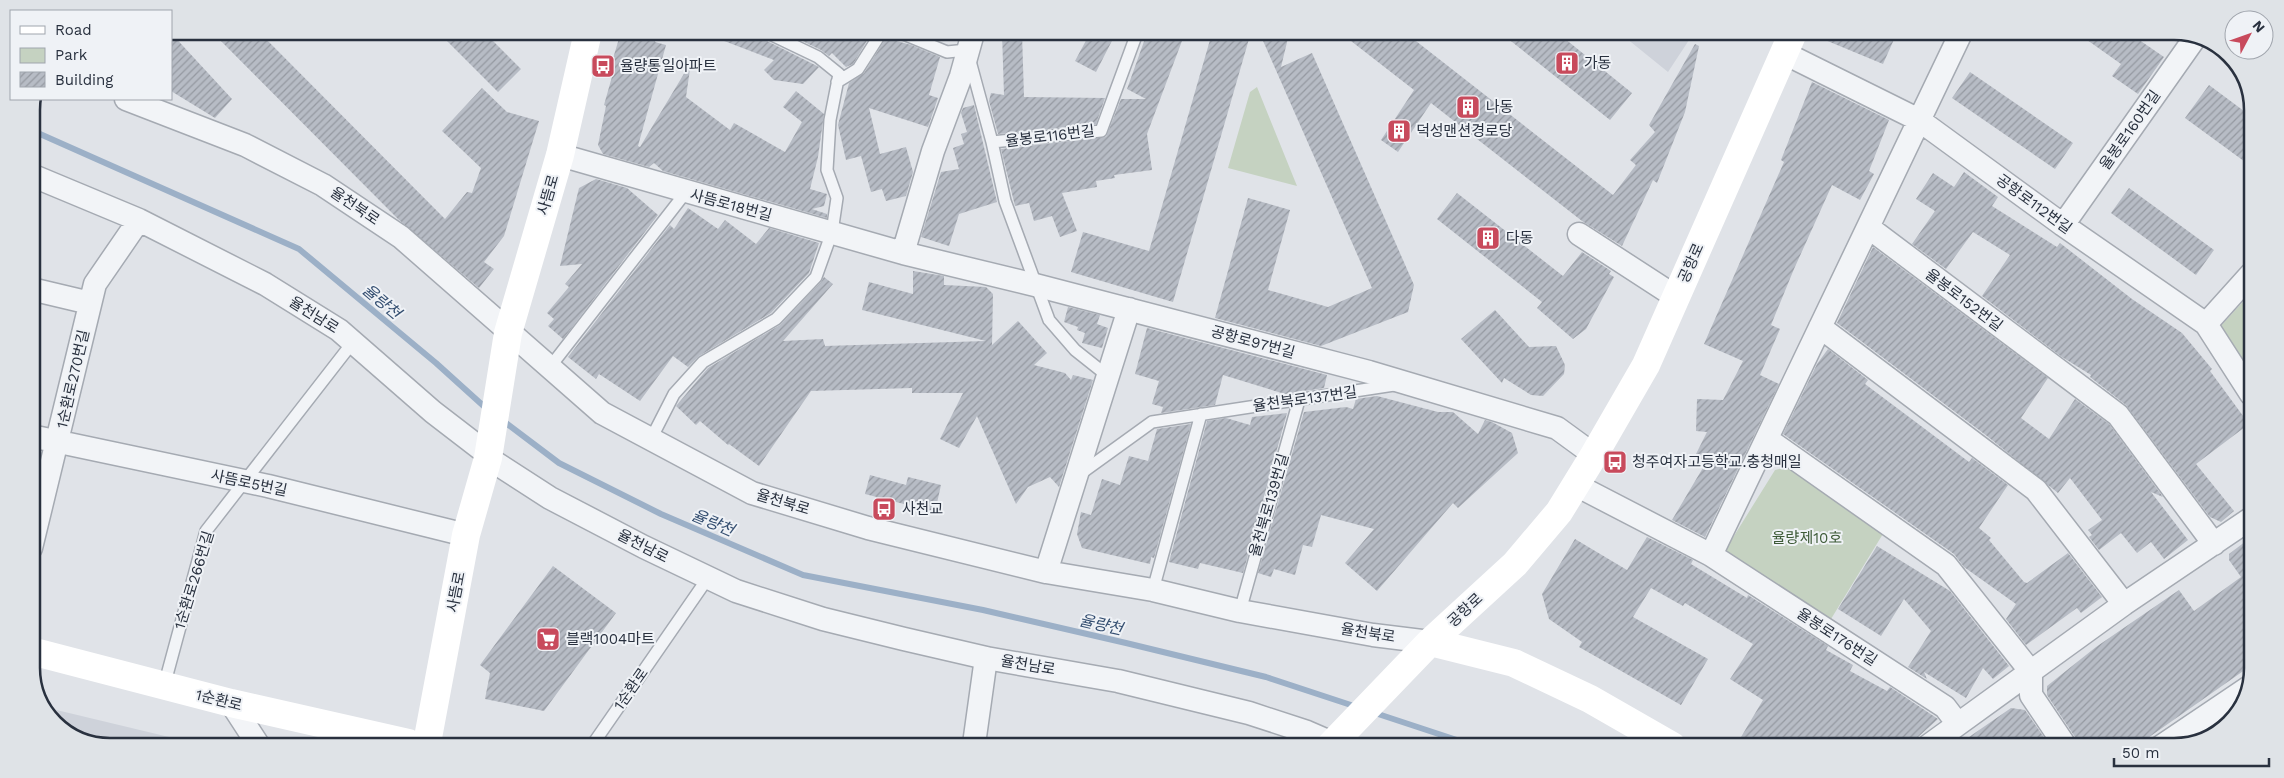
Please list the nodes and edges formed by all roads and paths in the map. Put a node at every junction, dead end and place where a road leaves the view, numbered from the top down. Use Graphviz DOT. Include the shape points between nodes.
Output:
graph roads {
  1 [pos="586,40"];
  2 [pos="784,40"];
  3 [pos="877,40"];
  4 [pos="918,40"];
  5 [pos="1134,40"];
  6 [pos="1958,40"];
  7 [pos="970,41"];
  8 [pos="2192,42"];
  9 [pos="1788,44"];
  10 [pos="837,82"];
  11 [pos="129,100"];
  12 [pos="1919,120"];
  13 [pos="992,142"];
  14 [pos="560,156"];
  15 [pos="40,179"];
  16 [pos="686,192"];
  17 [pos="139,220"];
  18 [pos="2063,225"];
  19 [pos="1868,227"];
  20 [pos="832,232"];
  21 [pos="1580,234"];
  22 [pos="903,253"];
  23 [pos="2244,282"];
  24 [pos="1035,284"];
  25 [pos="40,291"];
  26 [pos="1676,297"];
  27 [pos="90,303"];
  28 [pos="1129,309"];
  29 [pos="2206,324"];
  30 [pos="1820,327"];
  31 [pos="353,342"];
  32 [pos="506,345"];
  33 [pos="550,367"];
  34 [pos="1108,376"];
  35 [pos="1408,383"];
  36 [pos="2244,383"];
  37 [pos="1299,400"];
  38 [pos="1201,414"];
  39 [pos="40,438"];
  40 [pos="651,439"];
  41 [pos="1767,439"];
  42 [pos="58,442"];
  43 [pos="489,450"];
  44 [pos="1594,456"];
  45 [pos="1078,475"];
  46 [pos="244,481"];
  47 [pos="1576,485"];
  48 [pos="40,513"];
  49 [pos="2244,523"];
  50 [pos="466,535"];
  51 [pos="2214,544"];
  52 [pos="1712,555"];
  53 [pos="1046,572"];
  54 [pos="703,585"];
  55 [pos="1153,590"];
  56 [pos="2124,604"];
  57 [pos="1240,611"];
  58 [pos="1430,642"];
  59 [pos="40,653"];
  60 [pos="986,658"];
  61 [pos="2031,672"];
  62 [pos="164,686"];
  63 [pos="2239,693"];
  64 [pos="231,704"];
  65 [pos="1958,724"];
  66 [pos="253,738"];
  67 [pos="385,738"];
  68 [pos="428,738"];
  69 [pos="597,738"];
  70 [pos="975,738"];
  71 [pos="1327,738"];
  72 [pos="1340,738"];
  73 [pos="1658,738"];
  74 [pos="1939,738"];
  75 [pos="2061,738"];
  76 [pos="2173,738"];
  1 -- 14 [label="main road, 사뜸로"];
  2 -- 10 [label="lane" via="818,57 839,74"];
  3 -- 10 [label="lane" via="858,69"];
  4 -- 7 [label="lane" via="948,52"];
  5 -- 13 [label="lane, 율봉로116번길" via="1101,131"];
  6 -- 12 [label="street"];
  7 -- 13 [label="lane, 율봉로116번길"];
  7 -- 22 [label="street" via="962,76 933,151"];
  8 -- 18 [label="street, 율봉로160번길"];
  9 -- 12 [label="street, 공항로112번길"];
  9 -- 26 [label="main road, 공항로"];
  10 -- 20 [label="lane" via="830,120 827,170 837,198"];
  11 -- 32 [label="street, 율천북로" via="245,145 323,185 401,237"];
  12 -- 18 [label="street, 공항로112번길"];
  12 -- 19 [label="street"];
  13 -- 24 [label="lane" via="1005,201"];
  14 -- 16 [label="street, 사뜸로18번길"];
  14 -- 32 [label="main road, 사뜸로"];
  15 -- 17 [label="street, 율천남로"];
  16 -- 20 [label="street, 사뜸로18번길"];
  16 -- 33 [label="lane"];
  17 -- 27 [label="street, 1순환로270번길" via="95,284"];
  17 -- 31 [label="street, 율천남로" via="266,284"];
  18 -- 29 [label="street, 공항로112번길"];
  19 -- 30 [label="street"];
  19 -- 51 [label="street, 율봉로152번길" via="2118,415"];
  20 -- 22 [label="street, 사뜸로18번길"];
  20 -- 40 [label="lane" via="816,277 776,320 703,362 674,394"];
  21 -- 26 [label="street"];
  22 -- 24 [label="street, 공항로97번길"];
  23 -- 29 [label="street"];
  24 -- 28 [label="street, 공항로97번길"];
  24 -- 34 [label="lane" via="1049,320 1075,350"];
  25 -- 27 [label="street"];
  26 -- 44 [label="main road, 공항로" via="1646,365"];
  27 -- 42 [label="street, 1순환로270번길"];
  28 -- 34 [label="street"];
  28 -- 35 [label="street, 공항로97번길"];
  29 -- 36 [label="street, 공항로112번길"];
  30 -- 41 [label="street"];
  30 -- 56 [label="street" via="2036,490"];
  31 -- 43 [label="street, 율천남로" via="433,412 484,452"];
  31 -- 46 [label="lane, 1순환로266번길"];
  32 -- 33 [label="street, 율천북로"];
  32 -- 43 [label="main road, 사뜸로"];
  33 -- 40 [label="street, 율천북로" via="602,413"];
  34 -- 45 [label="street"];
  35 -- 37 [label="lane, 율천북로137번길"];
  35 -- 44 [label="street, 공항로97번길" via="1557,428"];
  37 -- 38 [label="lane, 율천북로137번길"];
  37 -- 57 [label="lane, 율천북로139번길"];
  38 -- 45 [label="lane, 율천북로137번길" via="1152,422"];
  38 -- 55 [label="lane"];
  39 -- 42 [label="street, 사뜸로5번길"];
  40 -- 53 [label="street, 율천북로" via="752,493 868,528"];
  41 -- 52 [label="street"];
  41 -- 61 [label="street" via="1946,565"];
  42 -- 46 [label="street, 사뜸로5번길"];
  42 -- 48 [label="street, 1순환로270번길"];
  43 -- 50 [label="main road, 사뜸로"];
  43 -- 60 [label="street, 율천남로" via="550,498 736,591 822,619"];
  44 -- 47 [label="main road, 공항로"];
  45 -- 53 [label="street"];
  46 -- 50 [label="street, 사뜸로5번길"];
  46 -- 62 [label="lane, 1순환로266번길" via="206,531"];
  47 -- 52 [label="street"];
  47 -- 58 [label="main road, 공항로" via="1559,512 1515,564"];
  49 -- 51 [label="street"];
  50 -- 68 [label="main road, 사뜸로"];
  51 -- 56 [label="street"];
  52 -- 65 [label="street, 율봉로176번길" via="1945,707"];
  53 -- 55 [label="street, 율천북로"];
  54 -- 69 [label="lane, 1순환로"];
  55 -- 57 [label="street, 율천북로"];
  56 -- 61 [label="street"];
  57 -- 58 [label="street, 율천북로"];
  58 -- 72 [label="main road, 공항로"];
  58 -- 73 [label="main road, 율천북로" via="1514,662 1590,699"];
  59 -- 62 [label="main road, 1순환로"];
  60 -- 70 [label="street"];
  60 -- 71 [label="street, 율천남로" via="1118,681 1249,713"];
  61 -- 65 [label="street"];
  61 -- 75 [label="street" via="2031,695"];
  62 -- 64 [label="main road, 1순환로"];
  63 -- 76 [label="street"];
  64 -- 66 [label="street"];
  64 -- 67 [label="main road, 1순환로"];
  65 -- 74 [label="street"];
}
